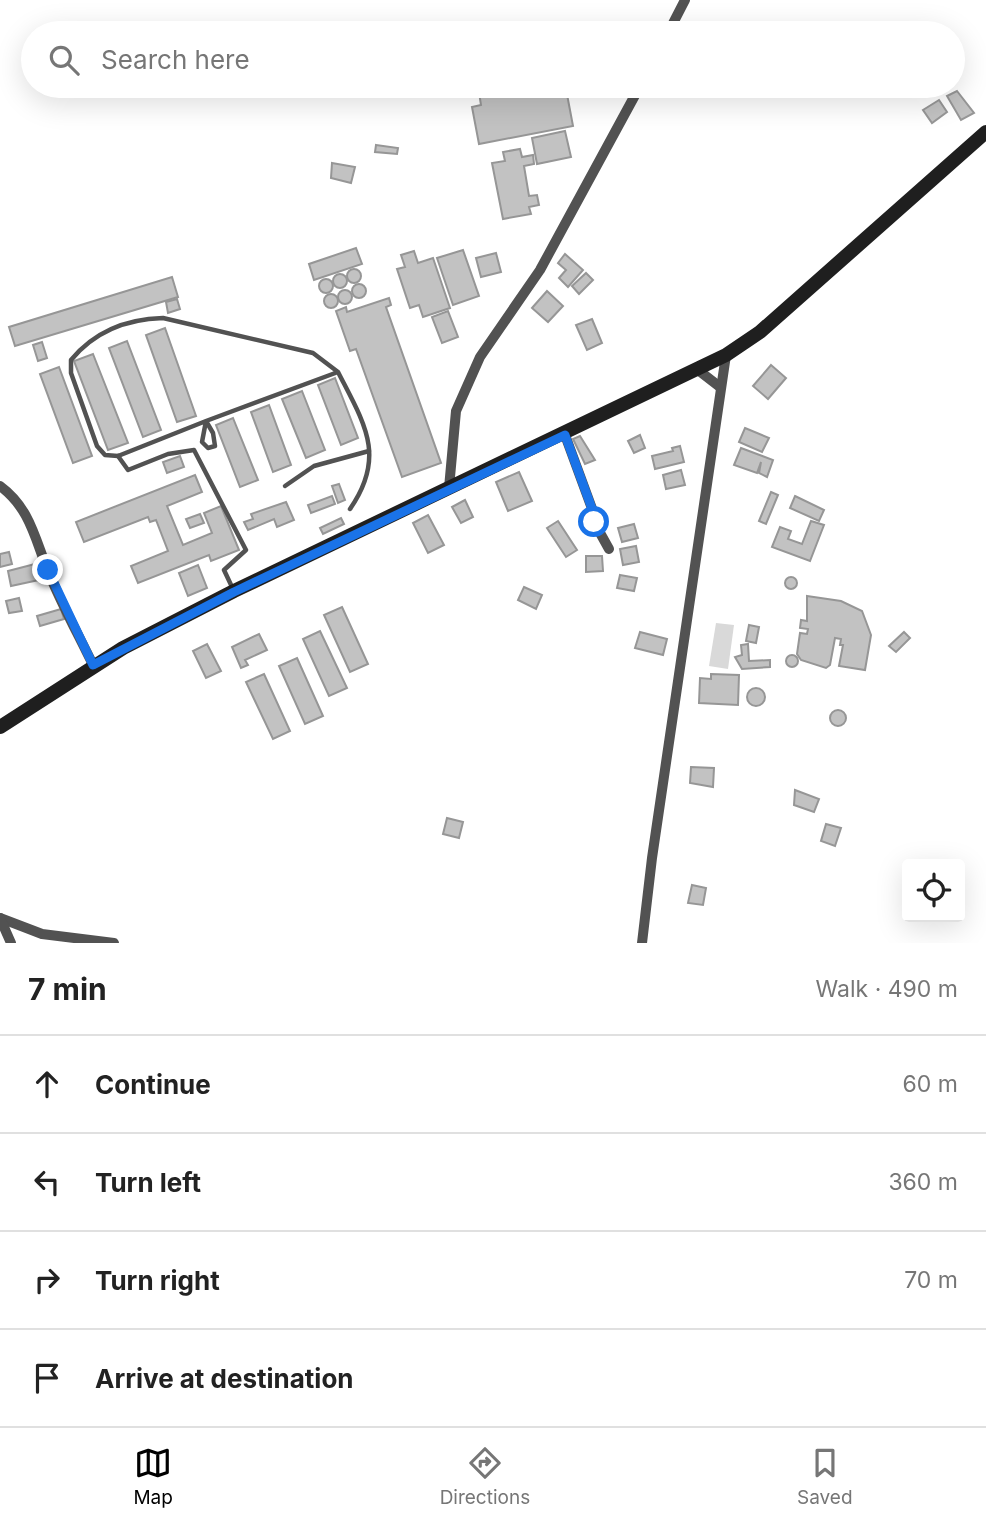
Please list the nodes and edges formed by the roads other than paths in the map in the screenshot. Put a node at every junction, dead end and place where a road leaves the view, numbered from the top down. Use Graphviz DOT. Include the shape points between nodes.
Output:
graph roads {
  1 [pos="685,0"];
  2 [pos="674,21"];
  3 [pos="633,98"];
  4 [pos="986,132"];
  5 [pos="726,355"];
  6 [pos="698,370"];
  7 [pos="338,372"];
  8 [pos="720,387"];
  9 [pos="206,421"];
  10 [pos="565,435"];
  11 [pos="369,452"];
  12 [pos="118,456"];
  13 [pos="0,486"];
  14 [pos="285,486"];
  15 [pos="449,488"];
  16 [pos="351,509"];
  17 [pos="609,549"];
  18 [pos="234,592"];
  19 [pos="93,665"];
  20 [pos="0,727"];
  21 [pos="11,943"];
  22 [pos="114,943"];
  23 [pos="642,943"];
  1 -- 2 [label="street"];
  3 -- 15 [label="street" via="540,270 480,357 456,411"];
  4 -- 5 [label="main road" via="768,325"];
  5 -- 6 [label="main road"];
  5 -- 8 [label="street"];
  6 -- 8 [label="street"];
  6 -- 10 [label="main road"];
  7 -- 9 [label="lane"];
  7 -- 11 [label="lane" via="365,428"];
  7 -- 12 [label="lane" via="313,353 179,320 146,318 109,330 84,344 71,360 71,373 97,446 106,455"];
  8 -- 23 [label="street"];
  9 -- 9 [label="lane" via="213,433 215,446 202,442"];
  9 -- 12 [label="lane"];
  10 -- 15 [label="main road"];
  10 -- 17 [label="street" via="594,522"];
  11 -- 14 [label="lane" via="314,466"];
  11 -- 16 [label="lane" via="366,487"];
  12 -- 18 [label="lane" via="128,470 168,454 194,450 246,550 224,570"];
  13 -- 19 [label="street" via="31,522"];
  15 -- 18 [label="main road"];
  18 -- 19 [label="main road"];
  19 -- 20 [label="main road"];
  21 -- 22 [label="street" via="0,918 42,934"];
}
